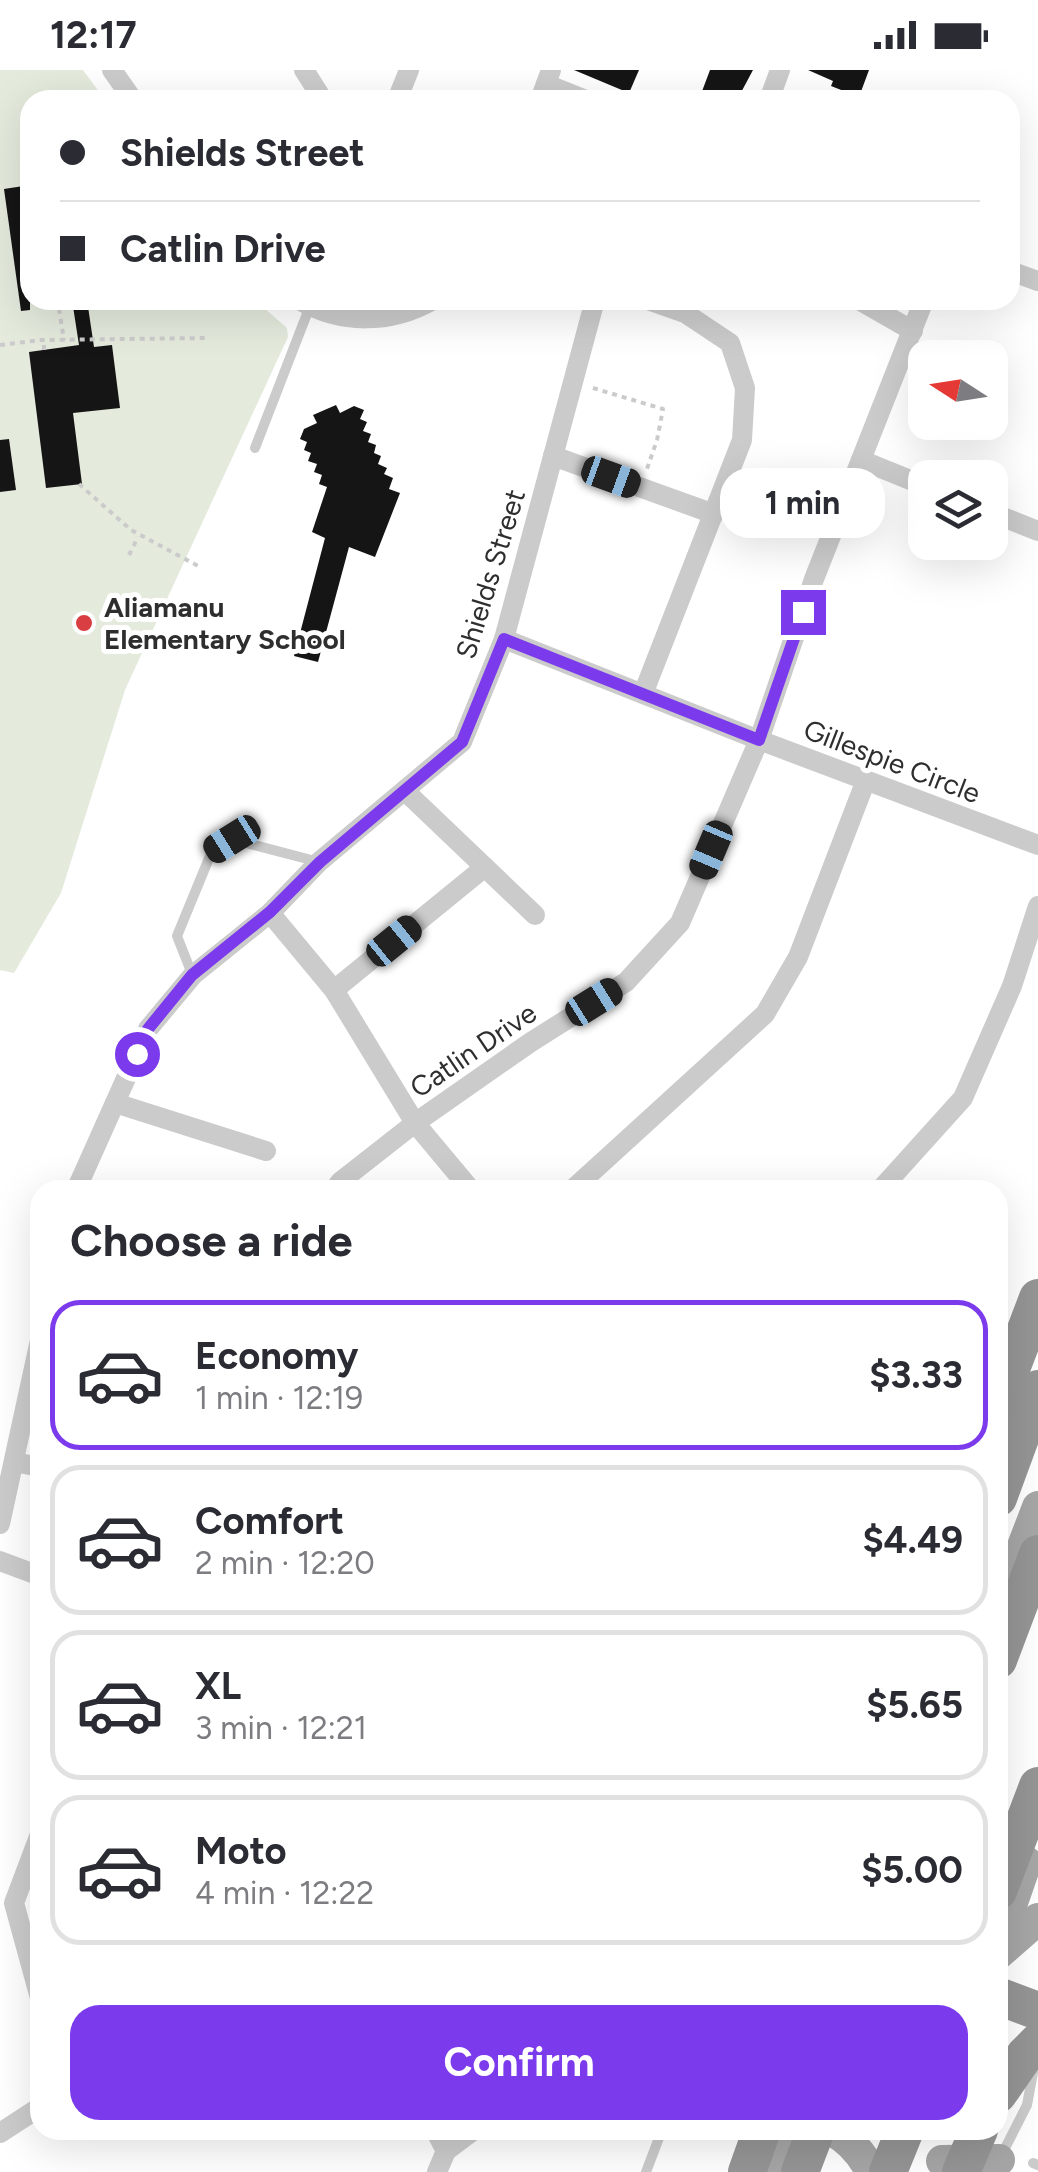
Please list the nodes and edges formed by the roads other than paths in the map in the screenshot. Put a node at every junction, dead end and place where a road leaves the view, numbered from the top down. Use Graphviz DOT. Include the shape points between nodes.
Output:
graph roads {
  1 [pos="302,310"];
  2 [pos="323,310"];
  3 [pos="413,310"];
  4 [pos="592,310"];
  5 [pos="676,310"];
  6 [pos="876,310"];
  7 [pos="920,310"];
  8 [pos="912,331"];
  9 [pos="255,448"];
  10 [pos="554,456"];
  11 [pos="862,460"];
  12 [pos="908,479"];
  13 [pos="714,514"];
  14 [pos="1008,519"];
  15 [pos="1038,531"];
  16 [pos="504,639"];
  17 [pos="643,694"];
  18 [pos="759,740"];
  19 [pos="866,780"];
  20 [pos="405,791"];
  21 [pos="1038,845"];
  22 [pos="320,862"];
  23 [pos="485,867"];
  24 [pos="1038,906"];
  25 [pos="270,912"];
  26 [pos="536,915"];
  27 [pos="192,975"];
  28 [pos="334,990"];
  29 [pos="115,1102"];
  30 [pos="415,1122"];
  31 [pos="266,1151"];
  32 [pos="80,1180"];
  33 [pos="342,1180"];
  34 [pos="463,1180"];
  35 [pos="583,1180"];
  36 [pos="889,1180"];
  37 [pos="1038,1298"];
  38 [pos="1008,1377"];
  39 [pos="30,1387"];
  40 [pos="1038,1390"];
  41 [pos="14,1462"];
  42 [pos="30,1466"];
  43 [pos="1008,1471"];
  44 [pos="1038,1507"];
  45 [pos="0,1524"];
  46 [pos="1038,1554"];
  47 [pos="0,1560"];
  48 [pos="30,1572"];
  49 [pos="1008,1586"];
  50 [pos="1008,1634"];
  51 [pos="1038,1786"];
  52 [pos="1025,1851"];
  53 [pos="30,1861"];
  54 [pos="1008,1865"];
  55 [pos="1008,1909"];
  56 [pos="1038,1919"];
  57 [pos="1008,1945"];
  58 [pos="30,1961"];
  59 [pos="1008,2000"];
  60 [pos="1038,2011"];
  61 [pos="1038,2042"];
  62 [pos="1008,2080"];
  63 [pos="30,2113"];
  64 [pos="1008,2131"];
  65 [pos="0,2134"];
  66 [pos="440,2140"];
  67 [pos="460,2140"];
  68 [pos="658,2140"];
  69 [pos="848,2140"];
  70 [pos="900,2140"];
  71 [pos="914,2140"];
  72 [pos="926,2140"];
  73 [pos="788,2145"];
  74 [pos="446,2150"];
  75 [pos="991,2154"];
  76 [pos="950,2168"];
  77 [pos="437,2172"];
  78 [pos="646,2172"];
  79 [pos="747,2172"];
  80 [pos="871,2172"];
  81 [pos="888,2172"];
  82 [pos="901,2172"];
  1 -- 9 [label="lane"];
  2 -- 3 [label="street" via="366,319"];
  4 -- 10 [label="street, Shields Street"];
  5 -- 13 [label="street" via="730,343 745,388 742,440"];
  6 -- 8 [label="street"];
  7 -- 8 [label="street, Catlin Drive"];
  8 -- 11 [label="street, Catlin Drive"];
  10 -- 13 [label="street"];
  10 -- 16 [label="street, Shields Street"];
  11 -- 12 [label="street"];
  11 -- 18 [label="street, Catlin Drive"];
  13 -- 17 [label="street"];
  14 -- 15 [label="street"];
  16 -- 17 [label="street, Gillespie Circle"];
  16 -- 20 [label="street, Shields Street" via="462,742"];
  17 -- 18 [label="street, Gillespie Circle"];
  18 -- 19 [label="street, Gillespie Circle"];
  18 -- 30 [label="street, Catlin Drive" via="680,924 626,982"];
  19 -- 21 [label="street, Gillespie Circle"];
  19 -- 35 [label="street" via="798,957 765,1014"];
  20 -- 22 [label="street, Shields Street"];
  20 -- 23 [label="street"];
  22 -- 25 [label="street, Shields Street"];
  22 -- 27 [label="lane" via="232,839 212,851 178,936"];
  23 -- 26 [label="street"];
  23 -- 28 [label="street"];
  24 -- 36 [label="street" via="1012,986 962,1098"];
  25 -- 27 [label="street, Shields Street"];
  25 -- 28 [label="street"];
  27 -- 29 [label="street, Shields Street" via="148,1029"];
  28 -- 30 [label="street"];
  29 -- 31 [label="street"];
  29 -- 32 [label="street, Shields Street"];
  30 -- 33 [label="street, Catlin Drive"];
  30 -- 34 [label="street"];
  37 -- 38 [label="highway"];
  39 -- 41 [label="street"];
  40 -- 43 [label="highway"];
  41 -- 42 [label="street"];
  41 -- 45 [label="street"];
  44 -- 49 [label="main road"];
  46 -- 50 [label="highway"];
  47 -- 48 [label="street"];
  51 -- 54 [label="highway, bridge"];
  52 -- 55 [label="main road"];
  53 -- 58 [label="street" via="14,1903"];
  56 -- 57 [label="main road"];
  59 -- 60 [label="highway"];
  61 -- 62 [label="highway"];
  61 -- 64 [label="lane" via="1028,2104"];
  63 -- 65 [label="street"];
  66 -- 74 [label="street"];
  67 -- 74 [label="street"];
  68 -- 78 [label="lane"];
  69 -- 80 [label="main road"];
  70 -- 81 [label="highway"];
  71 -- 82 [label="main road"];
  72 -- 76 [label="main road"];
  73 -- 79 [label="highway"];
  74 -- 77 [label="street"];
  75 -- 76 [label="highway, bridge"];
}
